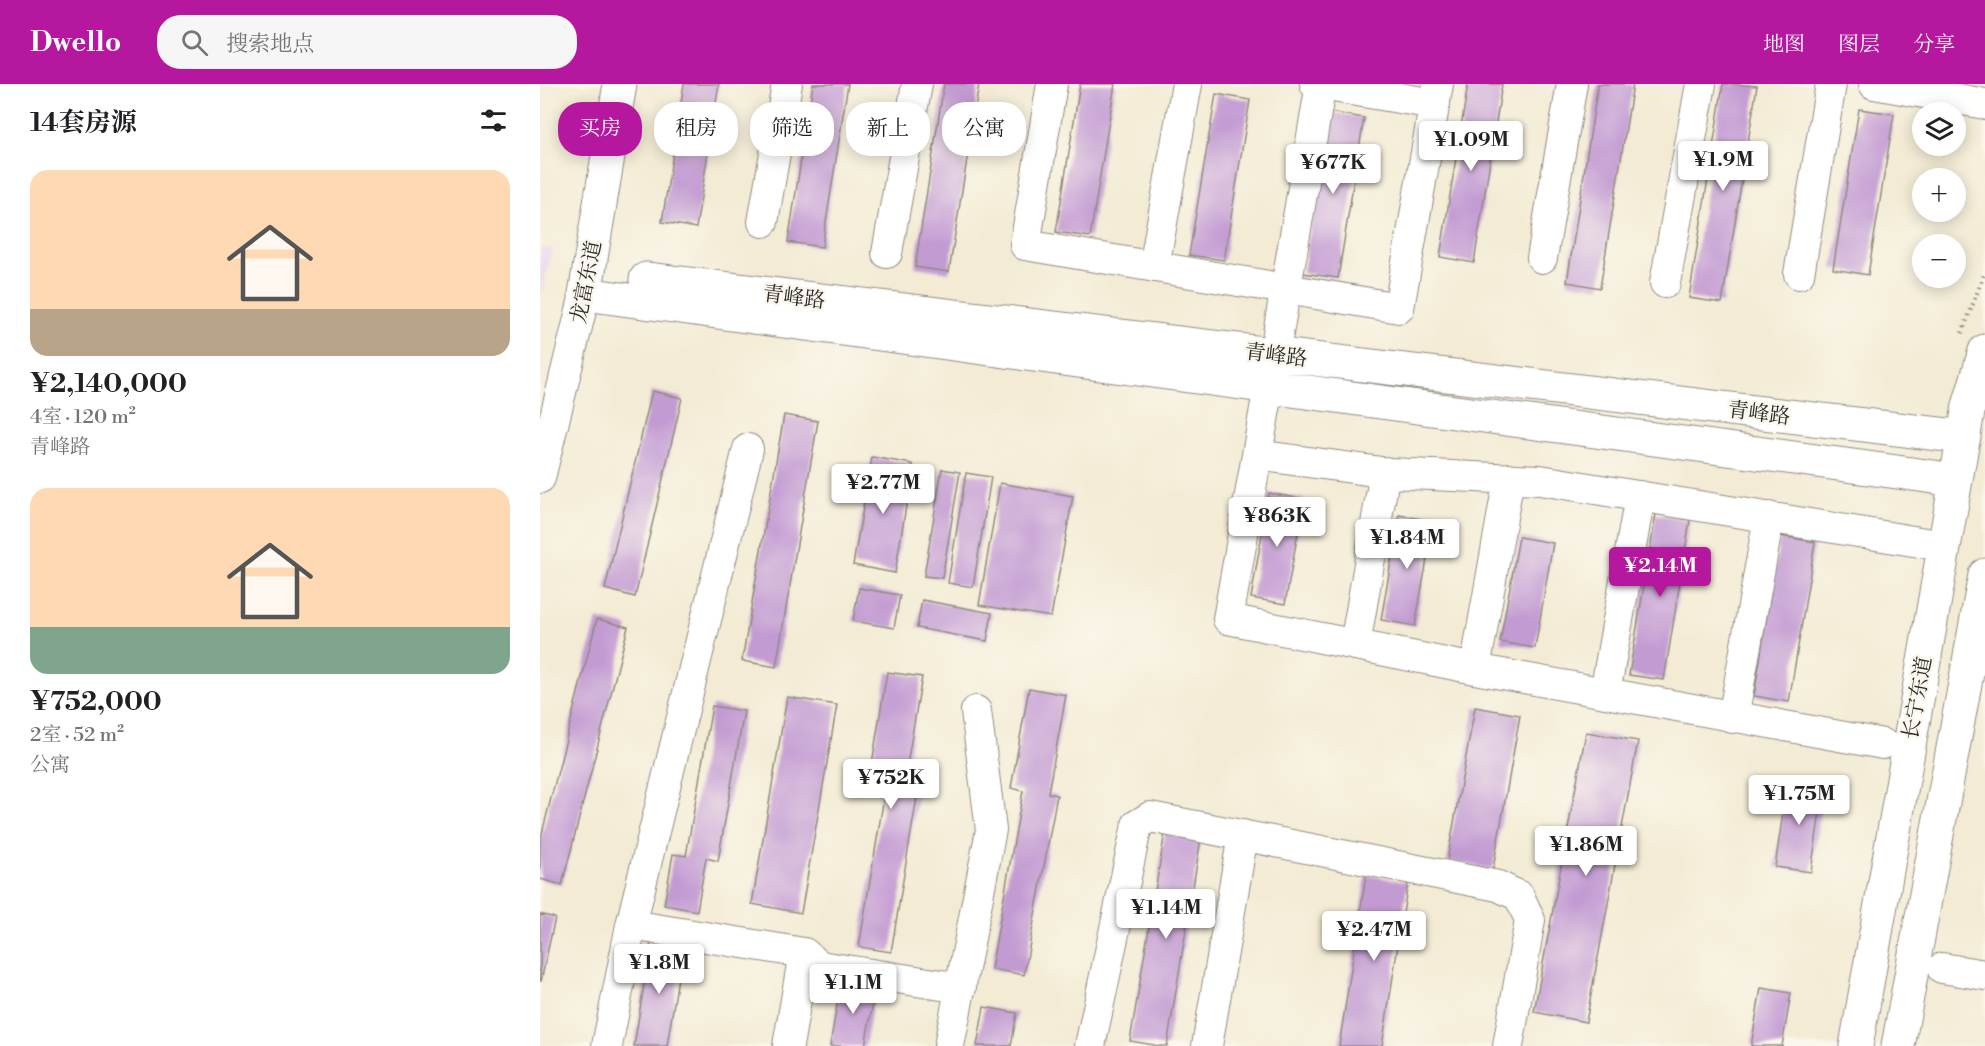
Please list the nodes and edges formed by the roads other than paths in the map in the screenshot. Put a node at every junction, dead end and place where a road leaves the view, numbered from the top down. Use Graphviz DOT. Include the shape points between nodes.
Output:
graph roads {
  1 [pos="620,84"];
  2 [pos="787,84"];
  3 [pos="917,84"];
  4 [pos="1052,84"];
  5 [pos="1187,84"];
  6 [pos="1319,84"];
  7 [pos="1572,84"];
  8 [pos="1701,84"];
  9 [pos="1831,84"];
  10 [pos="1874,84"];
  11 [pos="1436,94"];
  12 [pos="1969,96"];
  13 [pos="763,222"];
  14 [pos="887,253"];
  15 [pos="1542,258"];
  16 [pos="1154,267"];
  17 [pos="1799,274"];
  18 [pos="587,283"];
  19 [pos="1665,283"];
  20 [pos="1285,290"];
  21 [pos="1985,351"];
  22 [pos="1964,437"];
  23 [pos="748,449"];
  24 [pos="1257,455"];
  25 [pos="1385,472"];
  26 [pos="540,478"];
  27 [pos="1509,478"];
  28 [pos="1956,480"];
  29 [pos="1640,496"];
  30 [pos="1769,518"];
  31 [pos="1944,546"];
  32 [pos="1985,575"];
  33 [pos="1355,645"];
  34 [pos="1475,669"];
  35 [pos="1605,693"];
  36 [pos="976,711"];
  37 [pos="1733,718"];
  38 [pos="1883,744"];
  39 [pos="1243,835"];
  40 [pos="631,925"];
  41 [pos="804,953"];
  42 [pos="1942,968"];
  43 [pos="1985,975"];
  44 [pos="961,988"];
  45 [pos="607,1046"];
  46 [pos="788,1046"];
  47 [pos="950,1046"];
  48 [pos="1090,1046"];
  49 [pos="1207,1046"];
  50 [pos="1508,1046"];
  51 [pos="1856,1046"];
  52 [pos="1898,1046"];
  1 -- 18 [label="main road, 龙富东道"];
  2 -- 13 [label="street"];
  3 -- 14 [label="street"];
  4 -- 16 [label="street" via="1025,245"];
  5 -- 16 [label="street"];
  6 -- 11 [label="street"];
  6 -- 20 [label="street"];
  7 -- 15 [label="street"];
  8 -- 19 [label="street"];
  9 -- 17 [label="street"];
  10 -- 12 [label="street"];
  11 -- 20 [label="street" via="1400,308"];
  16 -- 20 [label="street"];
  18 -- 22 [label="main road, 青峰路"];
  18 -- 26 [label="street, 龙富东道"];
  18 -- 28 [label="main road, 青峰路"];
  20 -- 24 [label="street"];
  21 -- 22 [label="main road, 长宁东道"];
  22 -- 28 [label="main road, 长宁东道"];
  23 -- 40 [label="street"];
  24 -- 25 [label="street"];
  24 -- 33 [label="street" via="1228,619"];
  25 -- 27 [label="street"];
  25 -- 33 [label="street"];
  27 -- 29 [label="street"];
  27 -- 34 [label="street"];
  28 -- 31 [label="main road, 长宁东道"];
  29 -- 30 [label="street"];
  29 -- 35 [label="street"];
  30 -- 31 [label="street"];
  30 -- 37 [label="street"];
  31 -- 51 [label="main road, 长宁东道"];
  32 -- 52 [label="main road, 长宁东道"];
  33 -- 34 [label="street"];
  34 -- 35 [label="street"];
  35 -- 37 [label="street"];
  36 -- 44 [label="street" via="991,830"];
  37 -- 38 [label="street"];
  39 -- 48 [label="street" via="1150,817 1137,825"];
  39 -- 49 [label="street"];
  39 -- 50 [label="street" via="1498,886 1519,896 1530,920"];
  40 -- 41 [label="street"];
  40 -- 45 [label="street"];
  41 -- 44 [label="street" via="820,966"];
  41 -- 46 [label="street"];
  42 -- 43 [label="street"];
  44 -- 47 [label="street"];
}
